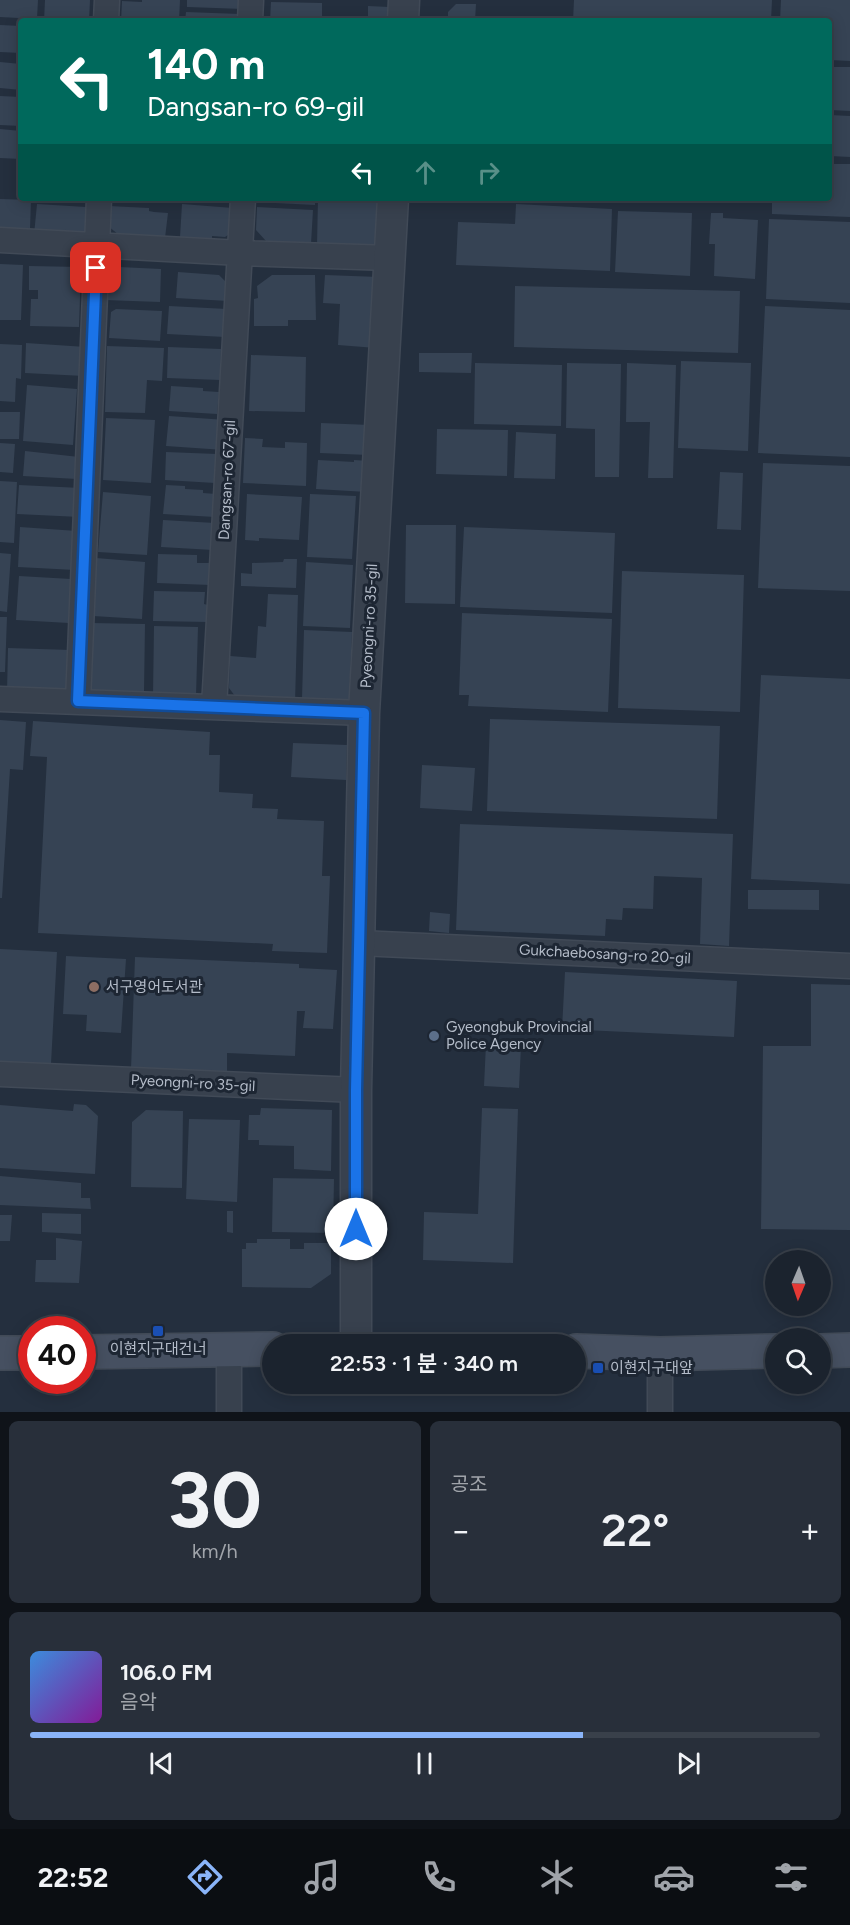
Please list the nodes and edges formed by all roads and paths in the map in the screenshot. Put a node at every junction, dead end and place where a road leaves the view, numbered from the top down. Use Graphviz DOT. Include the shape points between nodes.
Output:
graph roads {
  1 [pos="107,0"];
  2 [pos="251,0"];
  3 [pos="404,0"];
  4 [pos="106,18"];
  5 [pos="250,18"];
  6 [pos="403,18"];
  7 [pos="99,201"];
  8 [pos="243,201"];
  9 [pos="393,201"];
  10 [pos="0,240"];
  11 [pos="97,245"];
  12 [pos="241,253"];
  13 [pos="390,258"];
  14 [pos="0,699"];
  15 [pos="78,701"];
  16 [pos="214,707"];
  17 [pos="364,713"];
  18 [pos="360,943"];
  19 [pos="850,966"];
  20 [pos="0,1074"];
  21 [pos="356,1090"];
  22 [pos="356,1334"];
  23 [pos="262,1350"];
  24 [pos="850,1350"];
  25 [pos="229,1351"];
  26 [pos="586,1351"];
  27 [pos="831,1351"];
  28 [pos="96,1352"];
  29 [pos="765,1352"];
  30 [pos="0,1353"];
  31 [pos="18,1353"];
  32 [pos="660,1354"];
  33 [pos="229,1412"];
  34 [pos="660,1412"];
  1 -- 4 [label="street"];
  2 -- 5 [label="street"];
  3 -- 6 [label="street"];
  7 -- 11 [label="street"];
  8 -- 12 [label="street, Dangsan-ro 67-gil"];
  9 -- 13 [label="street, Pyeongni-ro 35-gil"];
  10 -- 11 [label="street"];
  11 -- 12 [label="street"];
  11 -- 15 [label="street"];
  12 -- 13 [label="street"];
  12 -- 16 [label="street, Dangsan-ro 67-gil"];
  13 -- 17 [label="street, Pyeongni-ro 35-gil"];
  14 -- 15 [label="street"];
  15 -- 16 [label="street"];
  16 -- 17 [label="street"];
  17 -- 18 [label="street, Pyeongni-ro 35-gil"];
  18 -- 19 [label="street, Gukchaebosang-ro 20-gil"];
  18 -- 21 [label="street, Pyeongni-ro 35-gil"];
  20 -- 21 [label="street, Pyeongni-ro 35-gil"];
  21 -- 22 [label="street, Pyeongni-ro 35-gil"];
  23 -- 25 [label="main road"];
  24 -- 27 [label="main road"];
  25 -- 28 [label="main road"];
  25 -- 33 [label="street"];
  26 -- 32 [label="main road"];
  29 -- 32 [label="main road"];
  30 -- 31 [label="main road"];
  32 -- 34 [label="street"];
}
